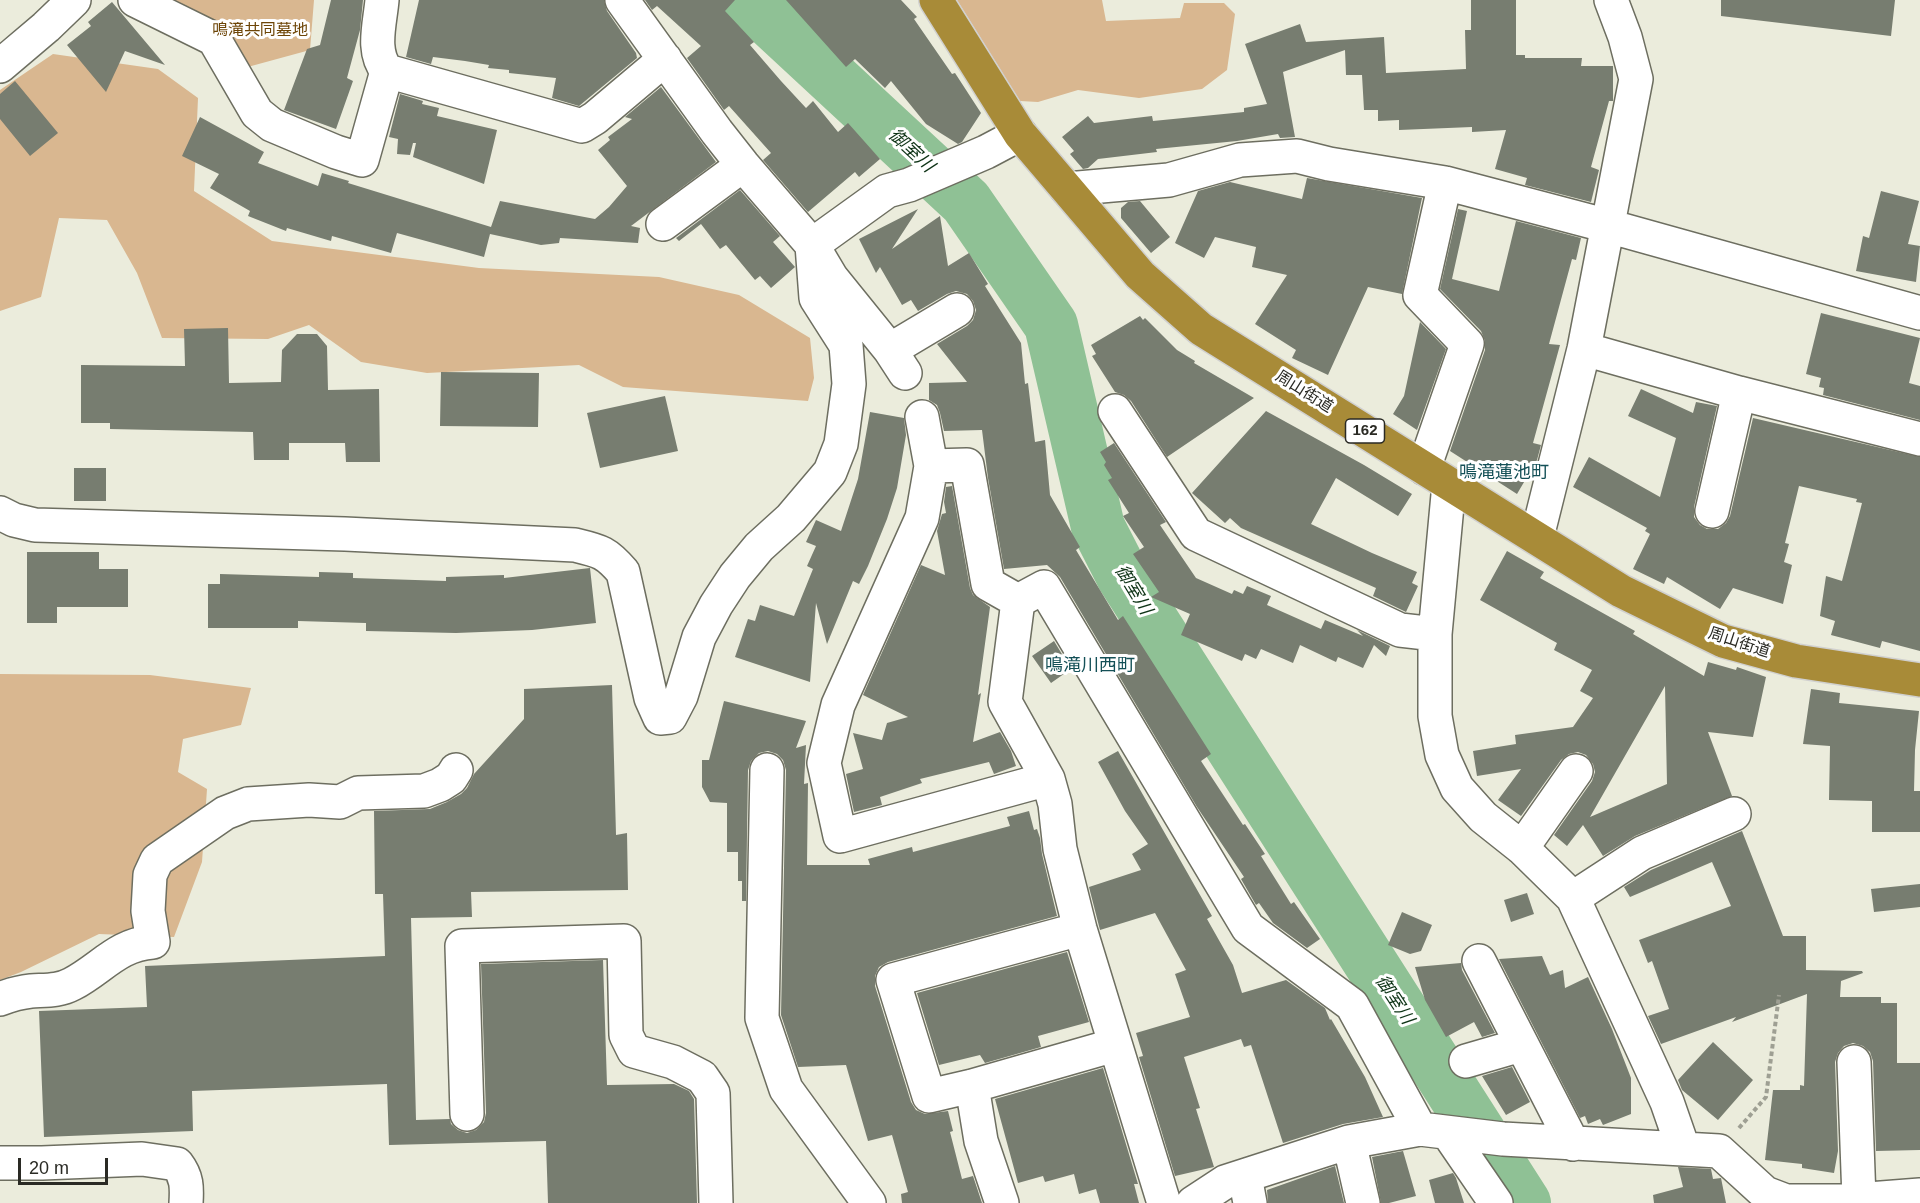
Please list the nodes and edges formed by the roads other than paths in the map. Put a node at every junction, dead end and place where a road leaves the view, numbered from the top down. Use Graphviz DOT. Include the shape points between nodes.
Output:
graph roads {
  1 [pos="74,0"];
  2 [pos="135,0"];
  3 [pos="382,0"];
  4 [pos="622,0"];
  5 [pos="1611,0"];
  6 [pos="942,4"];
  7 [pos="665,59"];
  8 [pos="0,66"];
  9 [pos="387,71"];
  10 [pos="1020,134"];
  11 [pos="743,165"];
  12 [pos="1445,183"];
  13 [pos="1067,189"];
  14 [pos="663,224"];
  15 [pos="1608,226"];
  16 [pos="812,245"];
  17 [pos="957,310"];
  18 [pos="1920,313"];
  19 [pos="1584,349"];
  20 [pos="1739,393"];
  21 [pos="1115,411"];
  22 [pos="922,417"];
  23 [pos="1920,439"];
  24 [pos="931,466"];
  25 [pos="1436,476"];
  26 [pos="1712,511"];
  27 [pos="0,513"];
  28 [pos="1537,537"];
  29 [pos="1018,601"];
  30 [pos="1435,634"];
  31 [pos="1920,680"];
  32 [pos="456,770"];
  33 [pos="767,770"];
  34 [pos="1576,771"];
  35 [pos="1048,779"];
  36 [pos="1734,814"];
  37 [pos="1522,848"];
  38 [pos="1573,898"];
  39 [pos="1080,929"];
  40 [pos="1479,961"];
  41 [pos="0,999"];
  42 [pos="1115,1045"];
  43 [pos="1521,1045"];
  44 [pos="1466,1061"];
  45 [pos="1854,1062"];
  46 [pos="972,1086"];
  47 [pos="467,1114"];
  48 [pos="1442,1132"];
  49 [pos="1349,1142"];
  50 [pos="1573,1144"];
  51 [pos="1683,1148"];
  52 [pos="0,1163"];
  53 [pos="1247,1190"];
  54 [pos="1920,1196"];
  55 [pos="1848,1201"];
  56 [pos="186,1203"];
  57 [pos="716,1203"];
  58 [pos="869,1203"];
  59 [pos="1002,1203"];
  60 [pos="1164,1203"];
  61 [pos="1193,1203"];
  62 [pos="1363,1203"];
  63 [pos="1496,1203"];
  1 -- 8 [label="street"];
  2 -- 9 [label="street" via="214,39 257,113 272,125 362,160"];
  3 -- 9 [label="street" via="377,48"];
  4 -- 7 [label="street"];
  5 -- 15 [label="street" via="1636,79"];
  6 -- 10 [label="highway, 周山街道 / 162"];
  7 -- 9 [label="street" via="582,126"];
  7 -- 11 [label="street"];
  10 -- 13 [label="highway, 周山街道 / 162"];
  10 -- 16 [label="street" via="986,152 887,191"];
  11 -- 14 [label="street"];
  11 -- 16 [label="street"];
  12 -- 13 [label="street" via="1297,156 1240,160 1169,180"];
  12 -- 15 [label="street"];
  12 -- 25 [label="street" via="1420,294 1467,344"];
  13 -- 25 [label="highway, 周山街道 / 162" via="1140,275 1201,329"];
  15 -- 18 [label="street"];
  15 -- 19 [label="street"];
  16 -- 17 [label="street" via="831,277 898,361"];
  16 -- 27 [label="street" via="816,298 846,345 849,384 841,444 831,472 759,548 716,605 699,637 681,696 670,717 660,718 651,698 623,572 610,556 597,550 575,545 345,534 35,525"];
  19 -- 20 [label="street"];
  19 -- 28 [label="street"];
  20 -- 23 [label="street"];
  20 -- 26 [label="street"];
  21 -- 30 [label="street" via="1196,534 1400,630"];
  22 -- 24 [label="street"];
  24 -- 29 [label="street" via="967,465 988,584"];
  24 -- 35 [label="street" via="922,518 838,705 832,728 824,763 840,836"];
  25 -- 28 [label="highway, 周山街道 / 162"];
  25 -- 30 [label="street"];
  28 -- 31 [label="highway, 周山街道 / 162" via="1621,591 1723,641 1796,661"];
  29 -- 35 [label="street" via="1005,702"];
  29 -- 48 [label="street" via="1044,587 1248,928 1352,1005"];
  30 -- 37 [label="street" via="1435,716 1442,755 1457,788 1483,817"];
  32 -- 41 [label="street" via="451,778 424,791 358,794 340,802 248,804 225,813 157,860 150,875 148,911 153,942 124,949 71,985"];
  33 -- 58 [label="street" via="762,1018 786,1089"];
  34 -- 37 [label="street"];
  35 -- 39 [label="street"];
  36 -- 38 [label="street" via="1642,853"];
  37 -- 38 [label="street"];
  38 -- 51 [label="street" via="1666,1101"];
  39 -- 42 [label="street"];
  39 -- 46 [label="street" via="893,980 929,1096"];
  40 -- 43 [label="street"];
  42 -- 46 [label="street"];
  42 -- 60 [label="street"];
  43 -- 44 [label="street"];
  43 -- 50 [label="street"];
  45 -- 55 [label="street"];
  46 -- 59 [label="street" via="981,1141"];
  47 -- 57 [label="street" via="462,946 624,941 626,1035 634,1051 673,1062 702,1077 713,1094"];
  48 -- 49 [label="street"];
  48 -- 50 [label="street"];
  48 -- 63 [label="street"];
  49 -- 53 [label="street"];
  49 -- 62 [label="street"];
  50 -- 51 [label="street"];
  51 -- 55 [label="street" via="1719,1151 1765,1193 1786,1201"];
  52 -- 56 [label="street" via="142,1159 177,1164 185,1174"];
  53 -- 61 [label="street" via="1225,1182"];
  54 -- 55 [label="street"];
}
